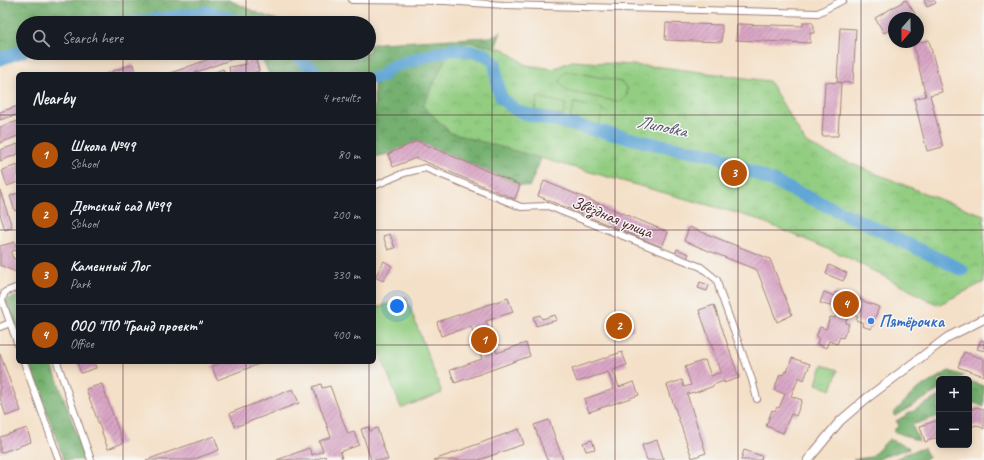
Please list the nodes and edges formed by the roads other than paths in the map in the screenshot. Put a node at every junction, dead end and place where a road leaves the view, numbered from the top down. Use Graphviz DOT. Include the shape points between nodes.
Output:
graph roads {
  1 [pos="352,0"];
  2 [pos="843,0"];
  3 [pos="376,185"];
  4 [pos="16,288"];
  5 [pos="984,319"];
  6 [pos="10,323"];
  7 [pos="0,327"];
  8 [pos="16,340"];
  9 [pos="25,364"];
  10 [pos="57,364"];
  11 [pos="757,399"];
  12 [pos="59,460"];
  13 [pos="91,460"];
  14 [pos="808,460"];
  1 -- 2 [label="street" via="818,13"];
  3 -- 11 [label="street, Звёздная улица" via="404,173 425,168 521,207 548,206 701,266 717,280"];
  4 -- 6 [label="street" via="5,292 2,300"];
  5 -- 14 [label="main road" via="948,337 866,398 840,421"];
  6 -- 7 [label="street"];
  6 -- 8 [label="street"];
  9 -- 12 [label="street"];
  10 -- 13 [label="street"];
}
